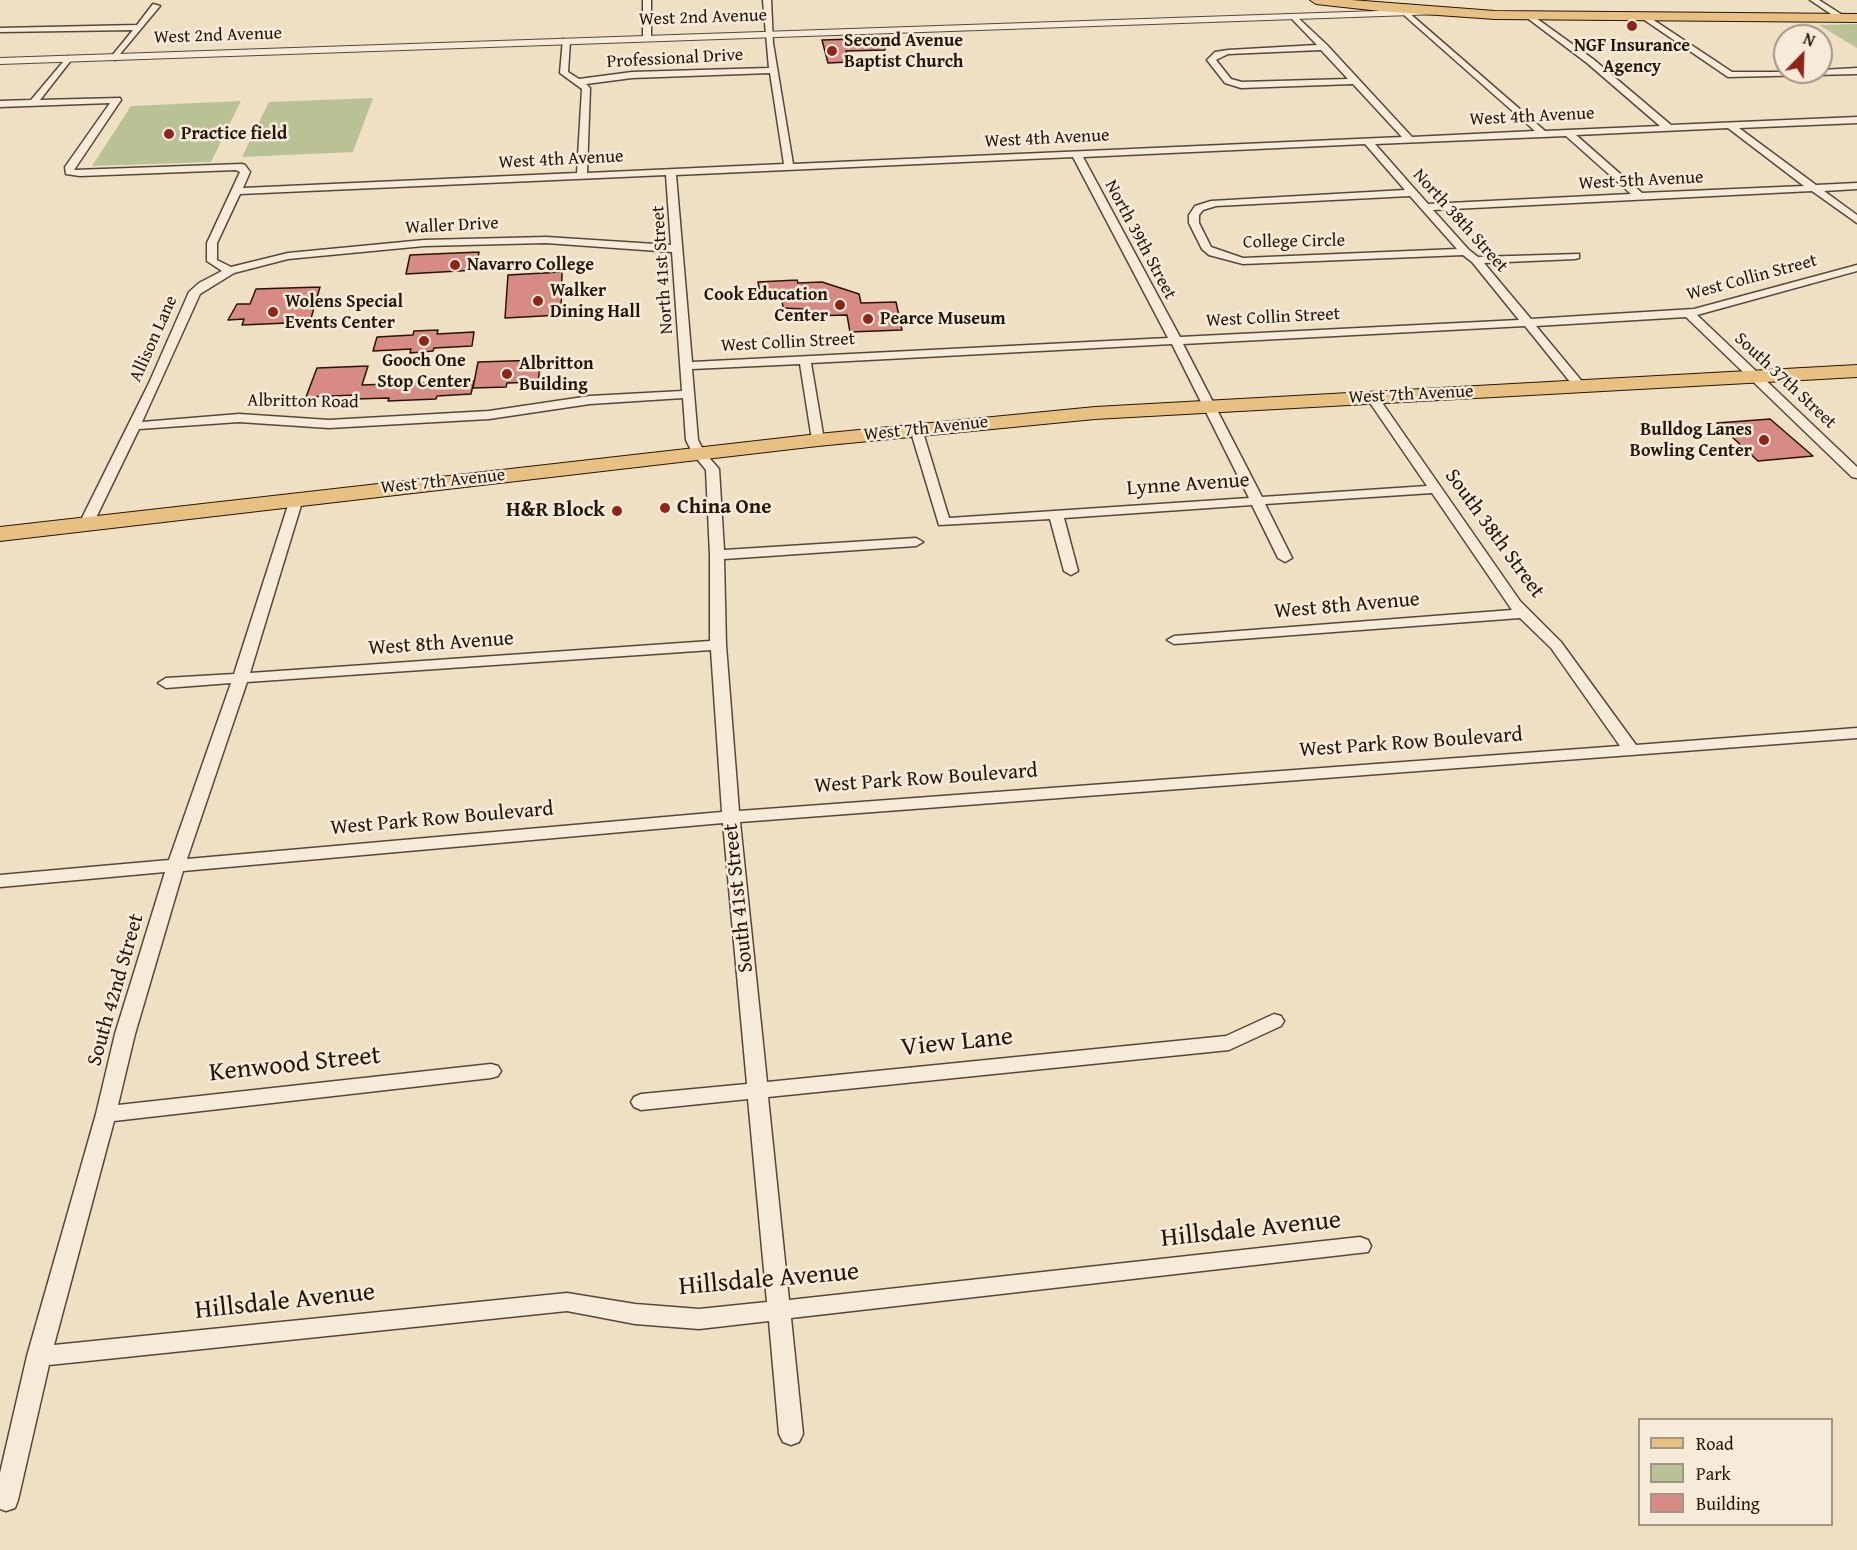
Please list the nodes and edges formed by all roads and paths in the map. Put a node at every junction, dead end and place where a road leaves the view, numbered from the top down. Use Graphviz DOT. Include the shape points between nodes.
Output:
graph roads {
  1 [pos="647,0"];
  2 [pos="767,0"];
  3 [pos="1316,0"];
  4 [pos="1814,0"];
  5 [pos="156,6"];
  6 [pos="1375,7"];
  7 [pos="1436,12"];
  8 [pos="1408,15"];
  9 [pos="1495,15"];
  10 [pos="1529,15"];
  11 [pos="1295,17"];
  12 [pos="1647,17"];
  13 [pos="1850,18"];
  14 [pos="139,27"];
  15 [pos="0,30"];
  16 [pos="768,34"];
  17 [pos="647,38"];
  18 [pos="566,41"];
  19 [pos="1324,47"];
  20 [pos="115,57"];
  21 [pos="68,59"];
  22 [pos="0,61"];
  23 [pos="773,70"];
  24 [pos="1857,71"];
  25 [pos="1356,81"];
  26 [pos="579,82"];
  27 [pos="34,102"];
  28 [pos="0,104"];
  29 [pos="1857,120"];
  30 [pos="1729,125"];
  31 [pos="1668,128"];
  32 [pos="1567,132"];
  33 [pos="1542,133"];
  34 [pos="1409,139"];
  35 [pos="1367,141"];
  36 [pos="1077,155"];
  37 [pos="789,167"];
  38 [pos="671,172"];
  39 [pos="582,176"];
  40 [pos="1857,186"];
  41 [pos="1815,189"];
  42 [pos="238,191"];
  43 [pos="1413,192"];
  44 [pos="1640,197"];
  45 [pos="1426,207"];
  46 [pos="1857,219"];
  47 [pos="678,249"];
  48 [pos="1465,252"];
  49 [pos="1575,256"];
  50 [pos="1476,260"];
  51 [pos="1857,268"];
  52 [pos="230,271"];
  53 [pos="1688,314"];
  54 [pos="1528,323"];
  55 [pos="1175,340"];
  56 [pos="805,361"];
  57 [pos="685,366"];
  58 [pos="1857,371"];
  59 [pos="1752,377"];
  60 [pos="1579,385"];
  61 [pos="687,394"];
  62 [pos="1372,397"];
  63 [pos="1210,405"];
  64 [pos="133,426"];
  65 [pos="916,429"];
  66 [pos="818,440"];
  67 [pos="699,454"];
  68 [pos="1857,474"];
  69 [pos="1435,489"];
  70 [pos="296,500"];
  71 [pos="1258,501"];
  72 [pos="1056,515"];
  73 [pos="86,524"];
  74 [pos="0,534"];
  75 [pos="916,542"];
  76 [pos="717,555"];
  77 [pos="1285,558"];
  78 [pos="1071,571"];
  79 [pos="1524,613"];
  80 [pos="1174,640"];
  81 [pos="718,645"];
  82 [pos="240,680"];
  83 [pos="166,683"];
  84 [pos="1857,733"];
  85 [pos="1631,749"];
  86 [pos="731,817"];
  87 [pos="176,865"];
  88 [pos="0,880"];
  89 [pos="1274,1021"];
  90 [pos="491,1071"];
  91 [pos="757,1090"];
  92 [pos="641,1101"];
  93 [pos="106,1113"];
  94 [pos="1360,1246"];
  95 [pos="779,1311"];
  96 [pos="39,1356"];
  97 [pos="791,1434"];
  98 [pos="6,1500"];
  1 -- 17 [label="street"];
  2 -- 16 [label="street"];
  3 -- 6 [label="main road"];
  4 -- 13 [label="street"];
  5 -- 14 [label="street"];
  6 -- 7 [label="main road"];
  6 -- 8 [label="street, West 2nd Avenue"];
  6 -- 11 [label="street, West 2nd Avenue"];
  7 -- 8 [label="street, West 2nd Avenue"];
  7 -- 9 [label="main road"];
  8 -- 9 [label="main road"];
  8 -- 33 [label="street"];
  9 -- 10 [label="main road"];
  10 -- 12 [label="main road"];
  10 -- 31 [label="street"];
  11 -- 16 [label="street, West 2nd Avenue"];
  11 -- 19 [label="street, North 38th Street"];
  12 -- 13 [label="main road"];
  12 -- 24 [label="street" via="1725,73"];
  14 -- 15 [label="street"];
  14 -- 20 [label="street"];
  16 -- 17 [label="street, West 2nd Avenue"];
  16 -- 23 [label="street"];
  17 -- 18 [label="street, West 2nd Avenue"];
  18 -- 20 [label="street, West 2nd Avenue"];
  18 -- 26 [label="street" via="564,74"];
  19 -- 25 [label="street, North 38th Street"];
  19 -- 25 [label="street" via="1228,52 1211,60 1228,81 1241,85"];
  20 -- 21 [label="street, West 2nd Avenue"];
  21 -- 22 [label="street, West 2nd Avenue"];
  21 -- 27 [label="street"];
  23 -- 26 [label="street, Professional Drive" via="632,75"];
  23 -- 37 [label="street"];
  25 -- 34 [label="street, North 38th Street"];
  26 -- 39 [label="street" via="586,88"];
  27 -- 28 [label="street"];
  27 -- 42 [label="street" via="117,100 69,172 236,167 245,170"];
  29 -- 30 [label="street, West 4th Avenue"];
  30 -- 31 [label="street, West 4th Avenue"];
  30 -- 41 [label="street"];
  31 -- 32 [label="street, West 4th Avenue"];
  32 -- 33 [label="street, West 4th Avenue"];
  32 -- 44 [label="street"];
  33 -- 34 [label="street, West 4th Avenue"];
  34 -- 35 [label="street, West 4th Avenue"];
  35 -- 36 [label="street, West 4th Avenue"];
  35 -- 43 [label="street, North 38th Street"];
  36 -- 37 [label="street, West 4th Avenue"];
  36 -- 55 [label="street, North 39th Street"];
  37 -- 38 [label="street, West 4th Avenue"];
  38 -- 39 [label="street, West 4th Avenue"];
  38 -- 47 [label="street, North 41st Street"];
  39 -- 42 [label="street, West 4th Avenue"];
  40 -- 41 [label="street, West 5th Avenue"];
  41 -- 44 [label="street, West 5th Avenue"];
  41 -- 46 [label="street"];
  42 -- 52 [label="street" via="210,254 212,261"];
  43 -- 45 [label="street, North 38th Street"];
  43 -- 48 [label="street, College Circle" via="1215,203 1198,208 1194,223 1207,249 1243,261"];
  44 -- 45 [label="street, West 5th Avenue"];
  45 -- 48 [label="street, North 38th Street"];
  47 -- 52 [label="street, Waller Drive" via="546,240 424,243 288,256"];
  47 -- 57 [label="street, North 41st Street"];
  48 -- 50 [label="street, North 38th Street"];
  49 -- 50 [label="street"];
  50 -- 54 [label="street, North 38th Street"];
  51 -- 53 [label="street, West Collin Street"];
  52 -- 64 [label="street, Allison Lane" via="195,292"];
  53 -- 54 [label="street, West Collin Street"];
  53 -- 59 [label="street, South 37th Street"];
  54 -- 55 [label="street, West Collin Street"];
  54 -- 60 [label="street"];
  55 -- 56 [label="street, West Collin Street"];
  55 -- 63 [label="street, North 39th Street"];
  56 -- 57 [label="street, West Collin Street"];
  56 -- 66 [label="street"];
  57 -- 61 [label="street, South 41st Street"];
  58 -- 59 [label="main road, West 7th Avenue"];
  59 -- 60 [label="main road, West 7th Avenue"];
  59 -- 68 [label="street, South 37th Street"];
  60 -- 62 [label="main road, West 7th Avenue"];
  61 -- 64 [label="street, Albritton Road" via="590,400 489,415 329,424 239,418"];
  61 -- 67 [label="street, South 41st Street" via="692,441"];
  62 -- 63 [label="main road, West 7th Avenue"];
  62 -- 69 [label="street, South 38th Street"];
  63 -- 65 [label="main road, West 7th Avenue"];
  63 -- 71 [label="street, North 39th Street"];
  64 -- 73 [label="street, Allison Lane"];
  65 -- 66 [label="main road, West 7th Avenue"];
  65 -- 72 [label="street, Lynne Avenue" via="944,522"];
  66 -- 67 [label="main road, West 7th Avenue"];
  67 -- 70 [label="main road, West 7th Avenue"];
  67 -- 76 [label="street, South 41st Street" via="712,469"];
  69 -- 71 [label="street, Lynne Avenue"];
  69 -- 79 [label="street, South 38th Street"];
  70 -- 73 [label="main road, West 7th Avenue"];
  70 -- 82 [label="street, South 42nd Street"];
  71 -- 72 [label="street, Lynne Avenue"];
  71 -- 77 [label="street, North 39th Street"];
  72 -- 78 [label="street"];
  73 -- 74 [label="main road, West 7th Avenue"];
  75 -- 76 [label="street"];
  76 -- 81 [label="street, South 41st Street"];
  79 -- 80 [label="street, West 8th Avenue"];
  79 -- 85 [label="street, South 38th Street" via="1556,645"];
  81 -- 82 [label="street, West 8th Avenue"];
  81 -- 86 [label="street, South 41st Street"];
  82 -- 83 [label="street, West 8th Avenue"];
  82 -- 87 [label="street, South 42nd Street"];
  84 -- 85 [label="street, West Park Row Boulevard"];
  85 -- 86 [label="street, West Park Row Boulevard"];
  86 -- 87 [label="street, West Park Row Boulevard"];
  86 -- 91 [label="street, South 41st Street"];
  87 -- 88 [label="street, West Park Row Boulevard"];
  87 -- 93 [label="street, South 42nd Street" via="125,1034"];
  89 -- 91 [label="street, View Lane" via="1229,1043"];
  90 -- 93 [label="street, Kenwood Street"];
  91 -- 92 [label="street, View Lane"];
  91 -- 95 [label="street, South 41st Street"];
  93 -- 96 [label="street, South 42nd Street"];
  94 -- 95 [label="street, Hillsdale Avenue"];
  95 -- 96 [label="street, Hillsdale Avenue" via="699,1319 634,1314 567,1302"];
  95 -- 97 [label="street, South 41st Street"];
  96 -- 98 [label="street, South 42nd Street"];
}
